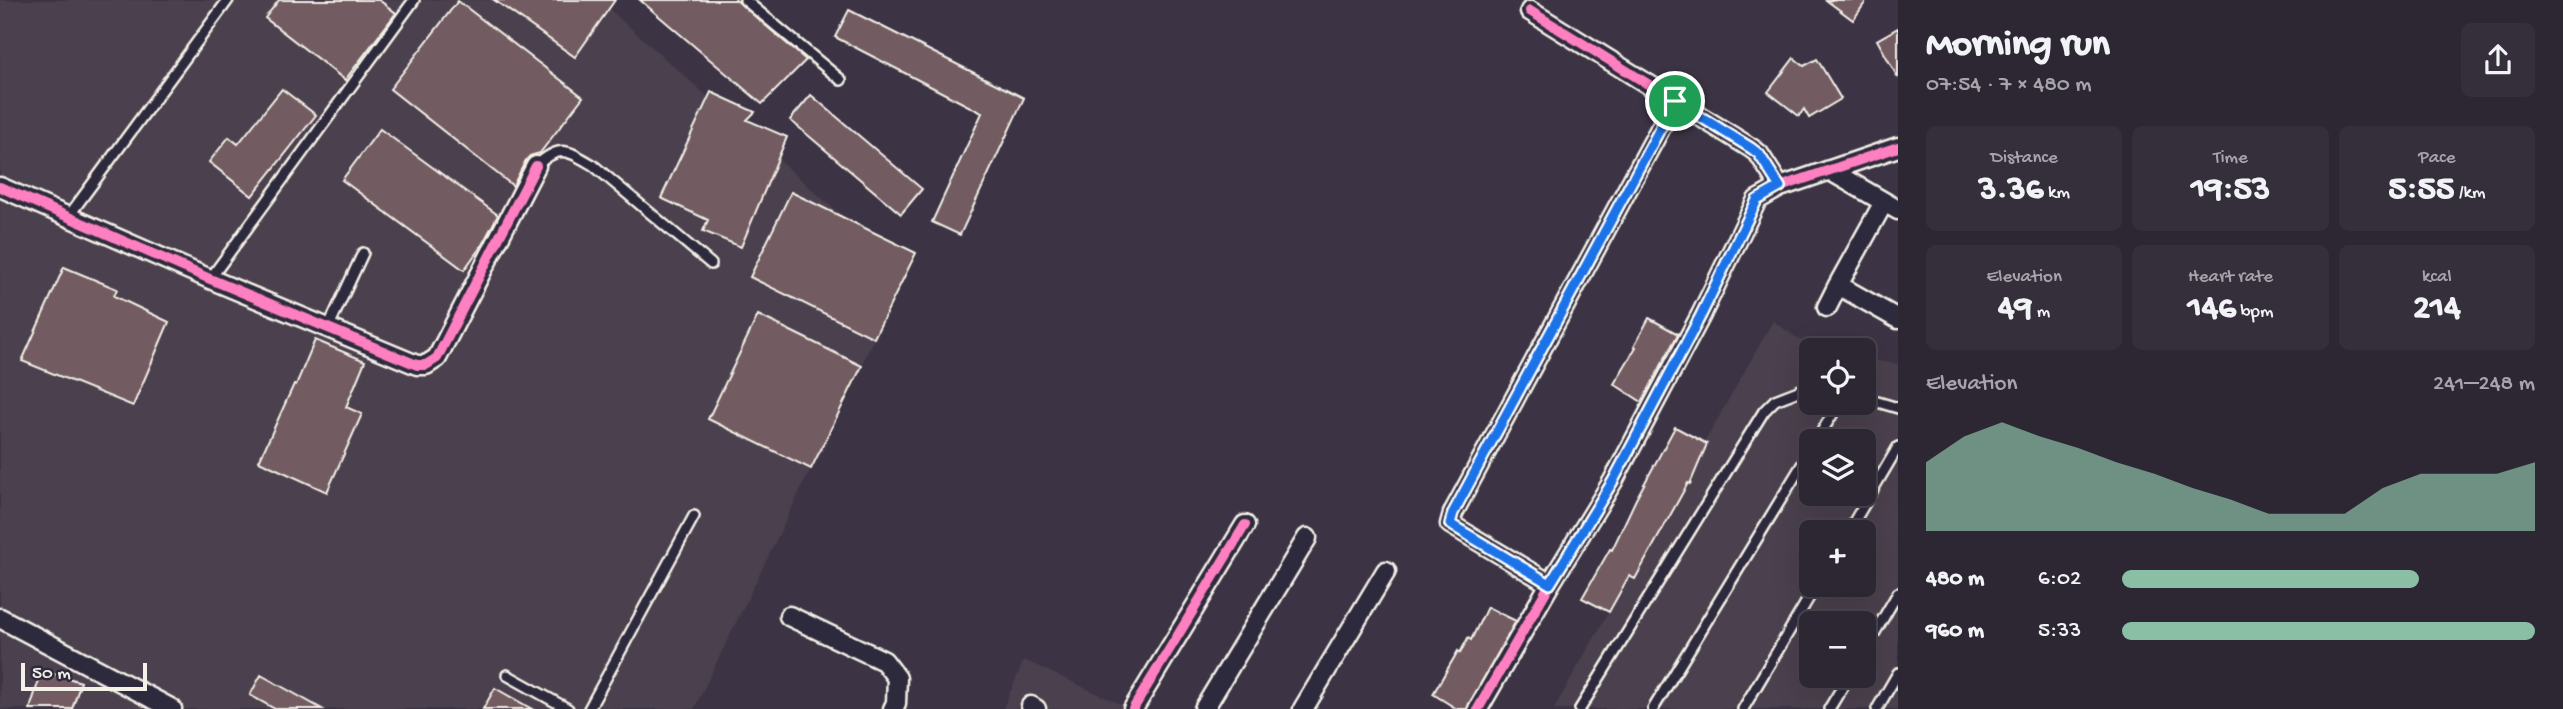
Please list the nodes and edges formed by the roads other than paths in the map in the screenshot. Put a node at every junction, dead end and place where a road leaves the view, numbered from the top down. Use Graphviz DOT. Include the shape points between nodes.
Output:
graph roads {
  1 [pos="228,0"];
  2 [pos="745,0"];
  3 [pos="409,2"];
  4 [pos="1530,11"];
  5 [pos="841,80"];
  6 [pos="1675,101"];
  7 [pos="1898,147"];
  8 [pos="536,166"];
  9 [pos="1829,170"];
  10 [pos="0,187"];
  11 [pos="1780,187"];
  12 [pos="1891,206"];
  13 [pos="68,217"];
  14 [pos="363,253"];
  15 [pos="711,264"];
  16 [pos="210,279"];
  17 [pos="1838,285"];
  18 [pos="1827,307"];
  19 [pos="1898,319"];
  20 [pos="328,328"];
  21 [pos="1799,391"];
  22 [pos="1876,402"];
  23 [pos="1898,408"];
  24 [pos="1898,447"];
  25 [pos="1799,470"];
  26 [pos="694,516"];
  27 [pos="1855,520"];
  28 [pos="1245,525"];
  29 [pos="1307,538"];
  30 [pos="1385,571"];
  31 [pos="1550,584"];
  32 [pos="1898,593"];
  33 [pos="1809,597"];
  34 [pos="789,616"];
  35 [pos="0,618"];
  36 [pos="1876,631"];
  37 [pos="1898,673"];
  38 [pos="507,675"];
  39 [pos="1842,688"];
  40 [pos="172,709"];
  41 [pos="568,709"];
  42 [pos="589,709"];
  43 [pos="893,709"];
  44 [pos="1132,709"];
  45 [pos="1203,709"];
  46 [pos="1303,709"];
  47 [pos="1478,709"];
  48 [pos="1580,709"];
  49 [pos="1653,709"];
  50 [pos="1743,709"];
  51 [pos="1829,709"];
  52 [pos="1877,709"];
  1 -- 13 [label="lane"];
  2 -- 5 [label="lane"];
  3 -- 16 [label="lane"];
  4 -- 6 [label="street"];
  6 -- 11 [label="street" via="1759,154"];
  6 -- 31 [label="street" via="1450,524"];
  7 -- 9 [label="street"];
  8 -- 15 [label="lane" via="551,152 575,154"];
  8 -- 20 [label="street" via="437,358 417,365"];
  9 -- 11 [label="street"];
  9 -- 12 [label="street"];
  10 -- 13 [label="street"];
  11 -- 31 [label="street" via="1757,200 1613,481"];
  12 -- 17 [label="street"];
  13 -- 16 [label="street"];
  14 -- 20 [label="lane"];
  16 -- 20 [label="street"];
  17 -- 18 [label="street"];
  17 -- 19 [label="street"];
  21 -- 48 [label="lane" via="1774,400 1764,411"];
  22 -- 23 [label="lane"];
  24 -- 27 [label="lane"];
  25 -- 49 [label="lane"];
  26 -- 42 [label="lane"];
  28 -- 44 [label="street"];
  29 -- 45 [label="street"];
  30 -- 46 [label="street"];
  31 -- 47 [label="street"];
  32 -- 36 [label="lane"];
  33 -- 50 [label="lane"];
  34 -- 43 [label="street" via="884,662 897,678"];
  35 -- 40 [label="street"];
  37 -- 52 [label="lane"];
  38 -- 41 [label="lane"];
  39 -- 51 [label="lane"];
}
